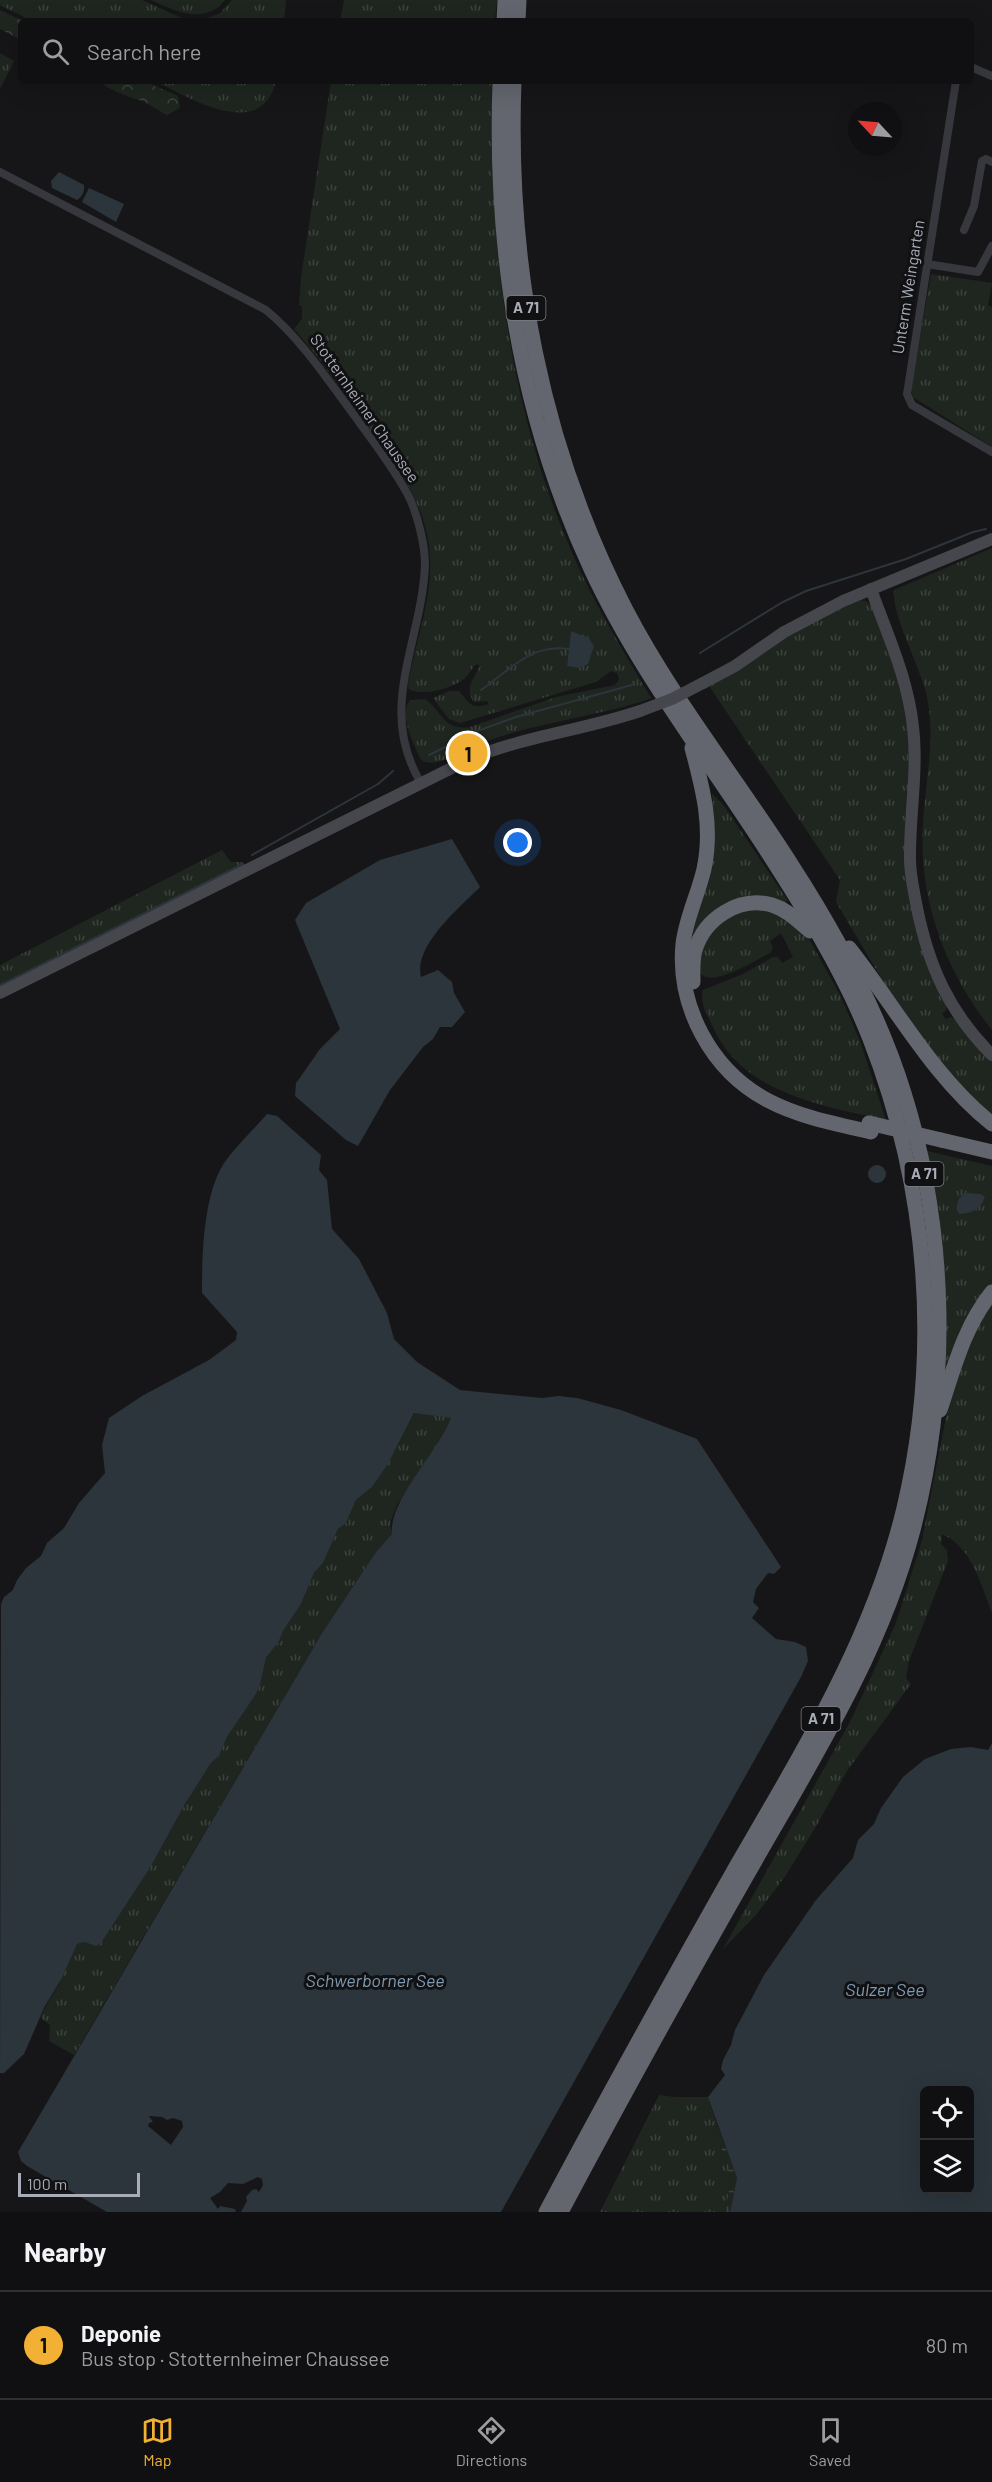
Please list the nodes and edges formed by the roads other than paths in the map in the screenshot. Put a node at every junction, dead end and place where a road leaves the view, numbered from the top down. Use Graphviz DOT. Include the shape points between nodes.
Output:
graph roads {
  1 [pos="505,0"];
  2 [pos="519,0"];
  3 [pos="504,18"];
  4 [pos="518,18"];
  5 [pos="974,68"];
  6 [pos="992,76"];
  7 [pos="500,84"];
  8 [pos="514,84"];
  9 [pos="956,84"];
  10 [pos="992,162"];
  11 [pos="0,172"];
  12 [pos="964,230"];
  13 [pos="992,246"];
  14 [pos="927,264"];
  15 [pos="992,452"];
  16 [pos="992,539"];
  17 [pos="871,589"];
  18 [pos="689,737"];
  19 [pos="421,783"];
  20 [pos="826,920"];
  21 [pos="822,941"];
  22 [pos="0,993"];
  23 [pos="992,1055"];
  24 [pos="992,1124"];
  25 [pos="870,1127"];
  26 [pos="942,1145"];
  27 [pos="992,1152"];
  28 [pos="992,1161"];
  29 [pos="992,1292"];
  30 [pos="931,1438"];
  31 [pos="546,2212"];
  32 [pos="561,2212"];
  1 -- 3 [label="highway"];
  2 -- 4 [label="highway"];
  5 -- 6 [label="street"];
  7 -- 18 [label="highway, A 71" via="502,236 521,358 544,448 572,524 616,619"];
  8 -- 20 [label="highway, A 71" via="513,172 524,294 550,419 572,487 604,565 656,663"];
  9 -- 14 [label="street, Unterm Weingarten"];
  10 -- 12 [label="street" via="981,161 974,206"];
  11 -- 19 [label="street, Stotternheimer Chaussee" via="266,310 297,338 396,473 411,501 425,562 400,713 409,756"];
  13 -- 14 [label="street" via="978,272"];
  14 -- 15 [label="street, Unterm Weingarten" via="909,400"];
  16 -- 17 [label="street"];
  17 -- 19 [label="street, bridge" via="784,632 735,666 672,699 613,720 498,748"];
  17 -- 23 [label="street" via="905,680 913,726 910,857 924,945 962,1022"];
  18 -- 21 [label="highway, A 71"];
  18 -- 25 [label="highway" via="704,791 708,828 703,871 683,943 684,983 695,1020 716,1057 749,1089 814,1118"];
  19 -- 22 [label="street"];
  20 -- 24 [label="highway" via="930,1060 957,1093"];
  20 -- 30 [label="highway, A 71" via="882,1033 905,1095 921,1162 937,1274 938,1367"];
  21 -- 25 [label="highway" via="795,917 772,905 745,904 730,909 714,919 695,950 692,966 697,1000 712,1036 754,1082 792,1102"];
  21 -- 31 [label="highway, A 71" via="869,1036 891,1099 917,1214 925,1308 924,1384 904,1507 879,1592 829,1704 616,2080"];
  25 -- 26 [label="highway, bridge"];
  26 -- 27 [label="highway"];
  26 -- 28 [label="highway"];
  29 -- 30 [label="highway" via="962,1342"];
  30 -- 32 [label="highway, A 71" via="908,1548 862,1669"];
}
